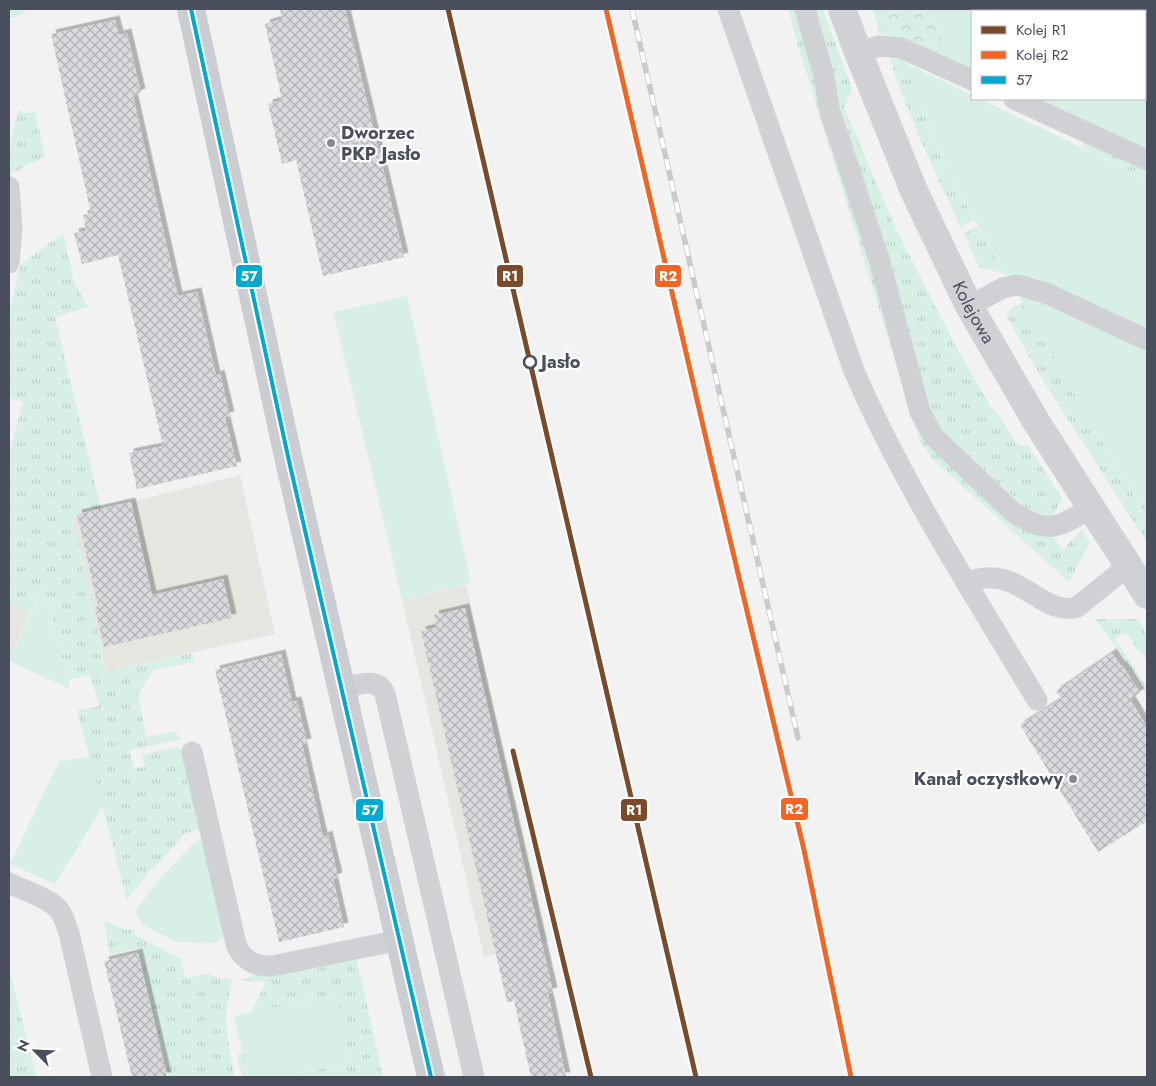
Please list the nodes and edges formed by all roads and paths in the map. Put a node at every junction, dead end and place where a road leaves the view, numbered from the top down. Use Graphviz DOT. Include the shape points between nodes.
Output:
graph roads {
  1 [pos="191,9"];
  2 [pos="728,9"];
  3 [pos="805,9"];
  4 [pos="842,9"];
  5 [pos="858,52"];
  6 [pos="971,80"];
  7 [pos="1016,100"];
  8 [pos="1147,160"];
  9 [pos="9,187"];
  10 [pos="9,263"];
  11 [pos="969,306"];
  12 [pos="1147,340"];
  13 [pos="1090,507"];
  14 [pos="1128,566"];
  15 [pos="967,583"];
  16 [pos="1147,595"];
  17 [pos="342,689"];
  18 [pos="1038,700"];
  19 [pos="192,752"];
  20 [pos="9,883"];
  21 [pos="400,940"];
  22 [pos="102,1077"];
  23 [pos="430,1077"];
  24 [pos="474,1077"];
  1 -- 17 [label="main road" via="288,460"];
  2 -- 15 [label="lane" via="854,371 890,447"];
  3 -- 13 [label="lane" via="832,120 869,227 918,403 930,431 1024,518 1058,526 1070,522"];
  4 -- 5 [label="street, Kolejowa"];
  5 -- 6 [label="lane" via="880,46 901,48"];
  5 -- 11 [label="street, Kolejowa" via="914,191"];
  7 -- 8 [label="lane"];
  9 -- 10 [label="lane" via="12,227"];
  11 -- 12 [label="lane" via="1004,288 1022,286 1048,294"];
  11 -- 13 [label="street, Kolejowa"];
  13 -- 14 [label="street, Kolejowa"];
  14 -- 15 [label="lane" via="1072,608 1060,608 1005,579 982,578"];
  14 -- 16 [label="street, Kolejowa"];
  15 -- 18 [label="lane"];
  17 -- 21 [label="main road"];
  17 -- 24 [label="lane" via="373,683 380,686 384,694"];
  19 -- 21 [label="lane" via="236,944 247,959 258,965 272,966"];
  20 -- 22 [label="lane" via="50,902 60,911 70,937"];
  21 -- 23 [label="main road"];
}
